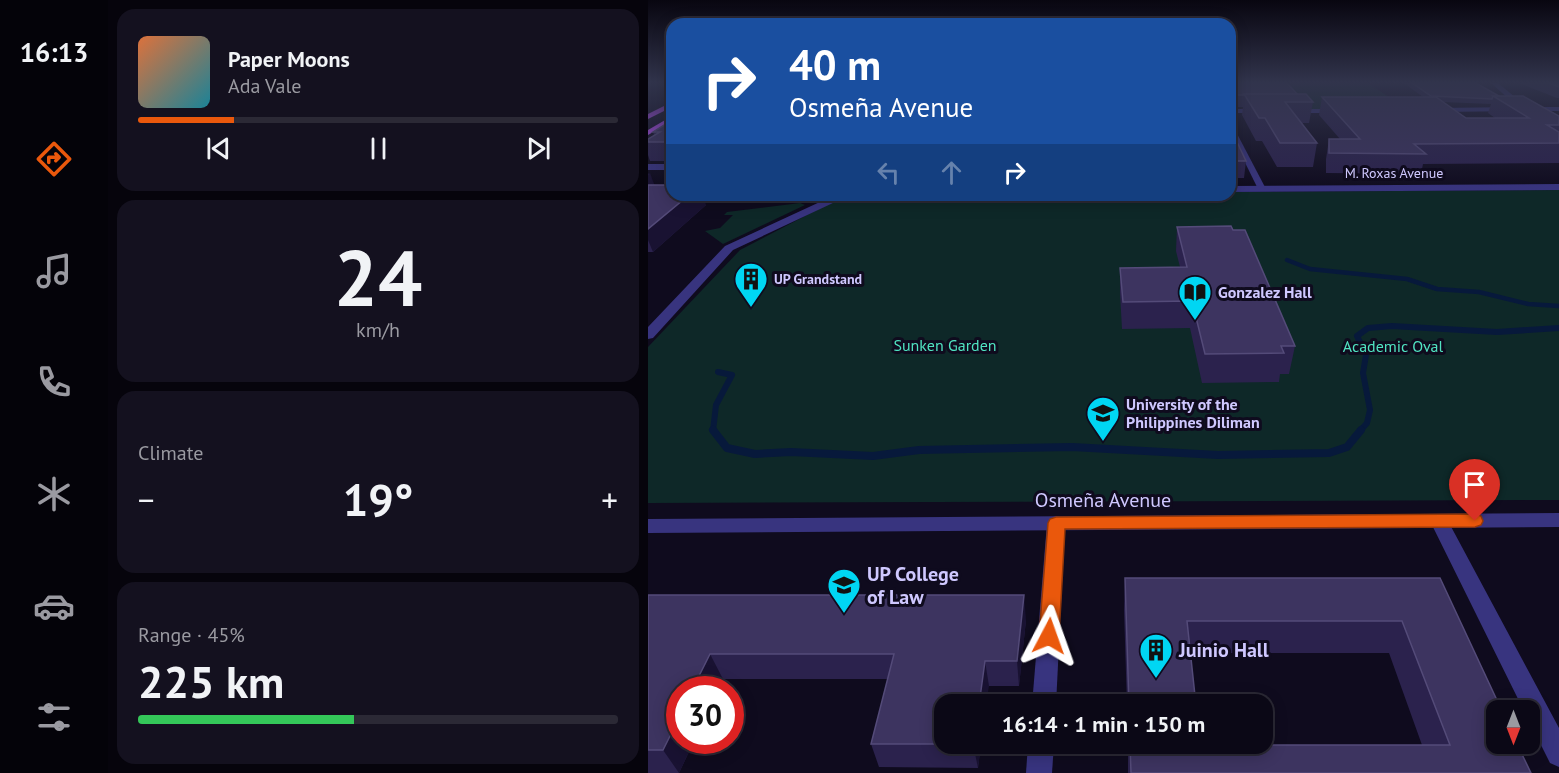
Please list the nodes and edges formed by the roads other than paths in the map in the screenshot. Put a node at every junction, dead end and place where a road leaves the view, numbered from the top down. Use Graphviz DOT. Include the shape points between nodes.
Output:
graph roads {
  1 [pos="1542,119"];
  2 [pos="666,122"];
  3 [pos="1559,129"];
  4 [pos="648,133"];
  5 [pos="1236,138"];
  6 [pos="648,167"];
  7 [pos="666,167"];
  8 [pos="1559,187"];
  9 [pos="1236,189"];
  10 [pos="1262,189"];
  11 [pos="828,201"];
  12 [pos="648,335"];
  13 [pos="1559,520"];
  14 [pos="1439,521"];
  15 [pos="1056,523"];
  16 [pos="648,526"];
  17 [pos="1045,694"];
  18 [pos="1559,753"];
  19 [pos="1040,754"];
  20 [pos="1039,773"];
  1 -- 3 [label="street"];
  2 -- 4 [label="main road"];
  5 -- 10 [label="street"];
  6 -- 7 [label="street"];
  8 -- 10 [label="street, M. Roxas Avenue"];
  9 -- 10 [label="street, M. Roxas Avenue"];
  11 -- 12 [label="street" via="733,246"];
  13 -- 14 [label="street, Osmeña Avenue"];
  14 -- 15 [label="street, Osmeña Avenue"];
  14 -- 18 [label="street"];
  15 -- 16 [label="street, Osmeña Avenue"];
  15 -- 17 [label="street"];
  19 -- 20 [label="street"];
}
